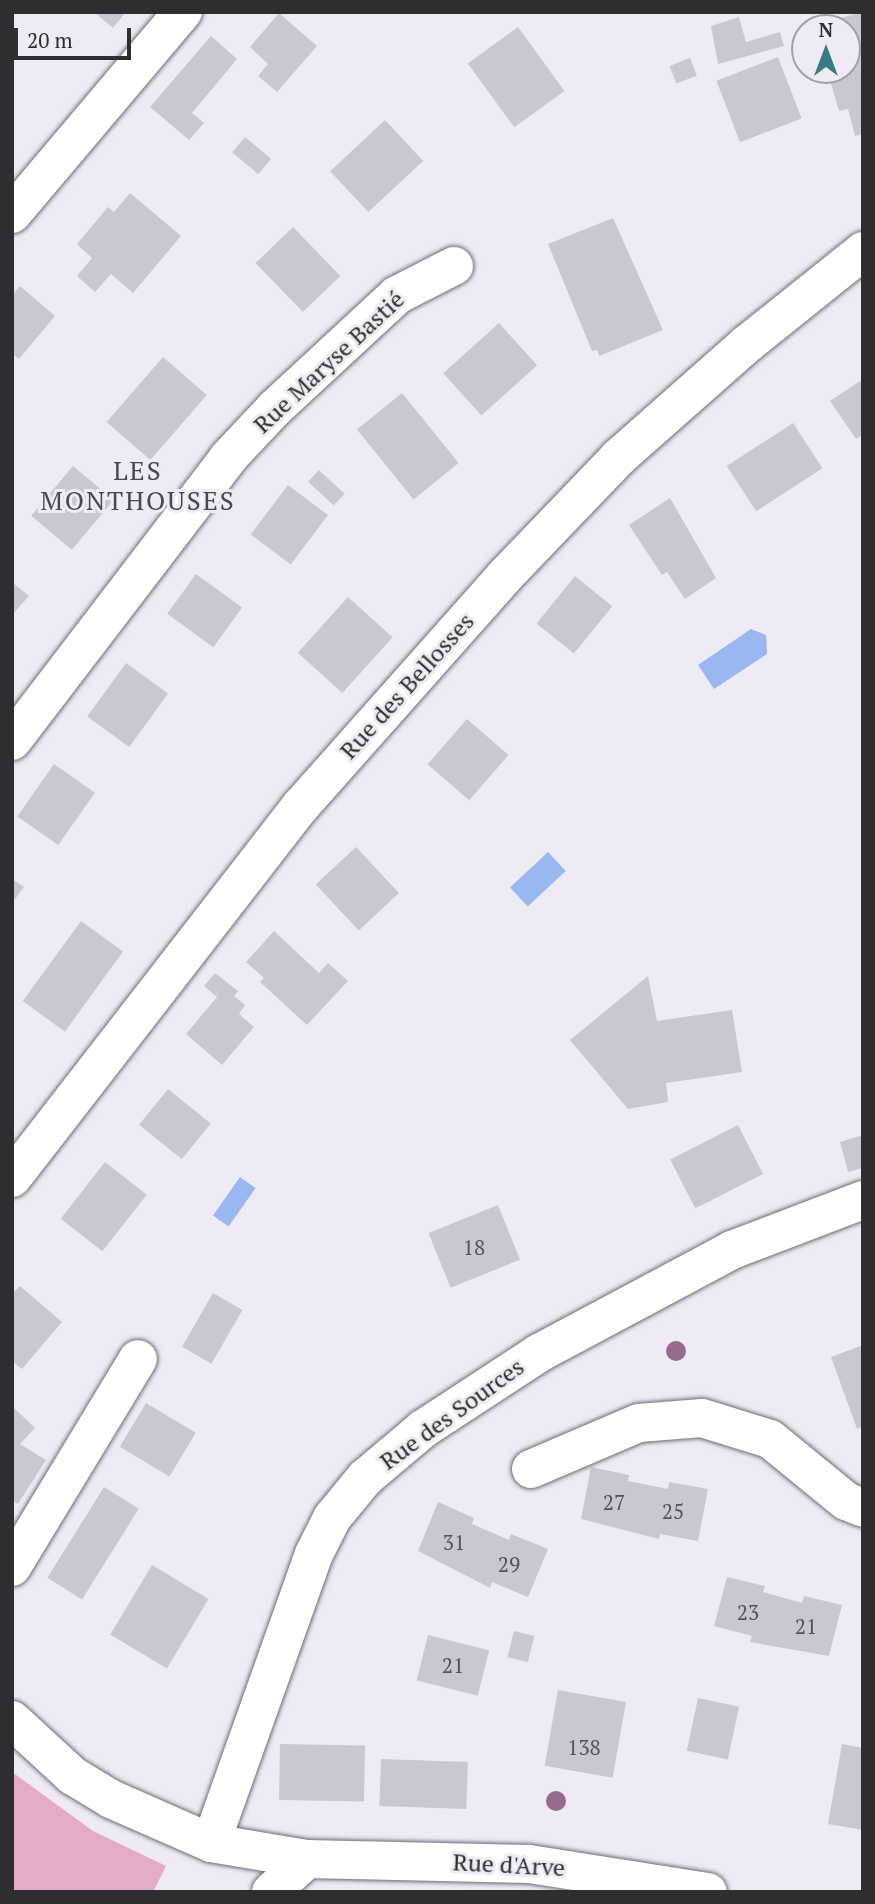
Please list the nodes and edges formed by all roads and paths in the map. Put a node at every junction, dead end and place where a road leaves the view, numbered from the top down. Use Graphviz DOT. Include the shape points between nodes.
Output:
graph roads {
  1 [pos="184,12"];
  2 [pos="12,214"];
  3 [pos="863,251"];
  4 [pos="454,266"];
  5 [pos="12,741"];
  6 [pos="12,1178"];
  7 [pos="863,1200"];
  8 [pos="138,1359"];
  9 [pos="531,1469"];
  10 [pos="863,1508"];
  11 [pos="12,1567"];
  12 [pos="12,1720"];
  13 [pos="211,1843"];
  14 [pos="307,1875"];
  15 [pos="271,1892"];
  16 [pos="708,1892"];
  1 -- 2 [label="street"];
  3 -- 6 [label="street, Rue des Bellosses" via="747,344 618,458 505,576 293,817"];
  4 -- 5 [label="street, Rue Maryse Bastié" via="397,295 228,458"];
  7 -- 13 [label="street, Rue des Sources" via="732,1250 539,1353 431,1423 365,1478 338,1510 314,1554"];
  8 -- 11 [label="street"];
  9 -- 10 [label="street" via="639,1423 702,1418 770,1439 846,1501"];
  12 -- 13 [label="street, Rue d'Arve" via="36,1746 83,1782 153,1821"];
  13 -- 14 [label="street, Rue d'Arve"];
  14 -- 15 [label="street"];
  14 -- 16 [label="street, Rue d'Arve" via="529,1864"];
}
